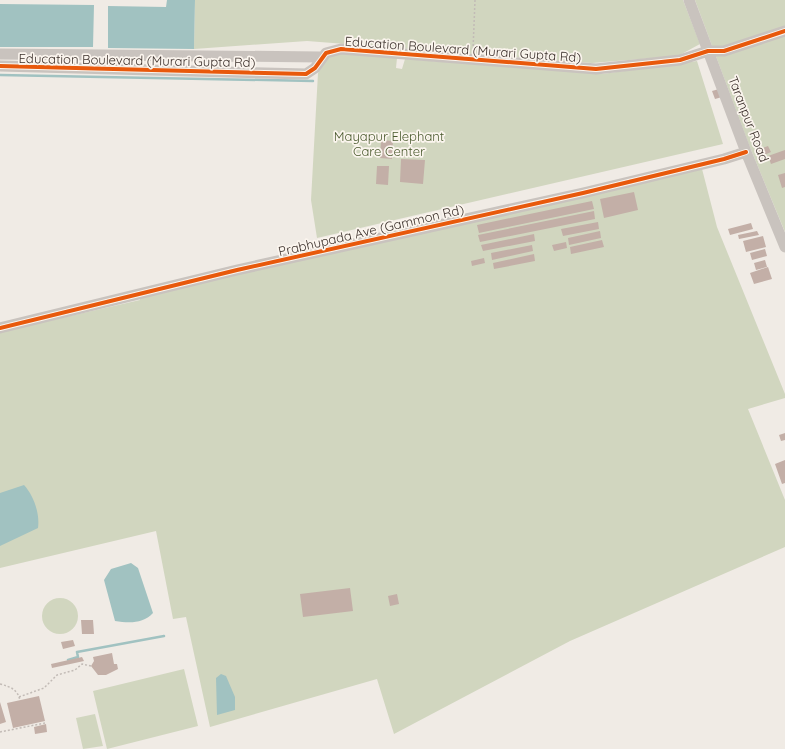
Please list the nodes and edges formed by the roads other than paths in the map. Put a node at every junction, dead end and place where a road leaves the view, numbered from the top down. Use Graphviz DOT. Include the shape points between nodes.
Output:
graph roads {
  1 [pos="689,0"];
  2 [pos="785,31"];
  3 [pos="708,51"];
  4 [pos="0,54"];
  5 [pos="321,57"];
  6 [pos="0,66"];
  7 [pos="746,152"];
  8 [pos="785,247"];
  9 [pos="0,328"];
  1 -- 3 [label="street, Taranpur Road"];
  2 -- 3 [label="street, Education Boulevard (Murari Gupta Rd)" via="724,51"];
  3 -- 5 [label="street, Education Boulevard (Murari Gupta Rd)" via="680,60 596,69 341,49"];
  3 -- 7 [label="street, Taranpur Road"];
  4 -- 5 [label="street"];
  5 -- 6 [label="street, Education Boulevard (Murari Gupta Rd)" via="312,71 299,74"];
  7 -- 8 [label="street, Taranpur Road"];
  7 -- 9 [label="street, Prabhupada Ave (Gammon Rd)" via="583,193 237,270"];
}
